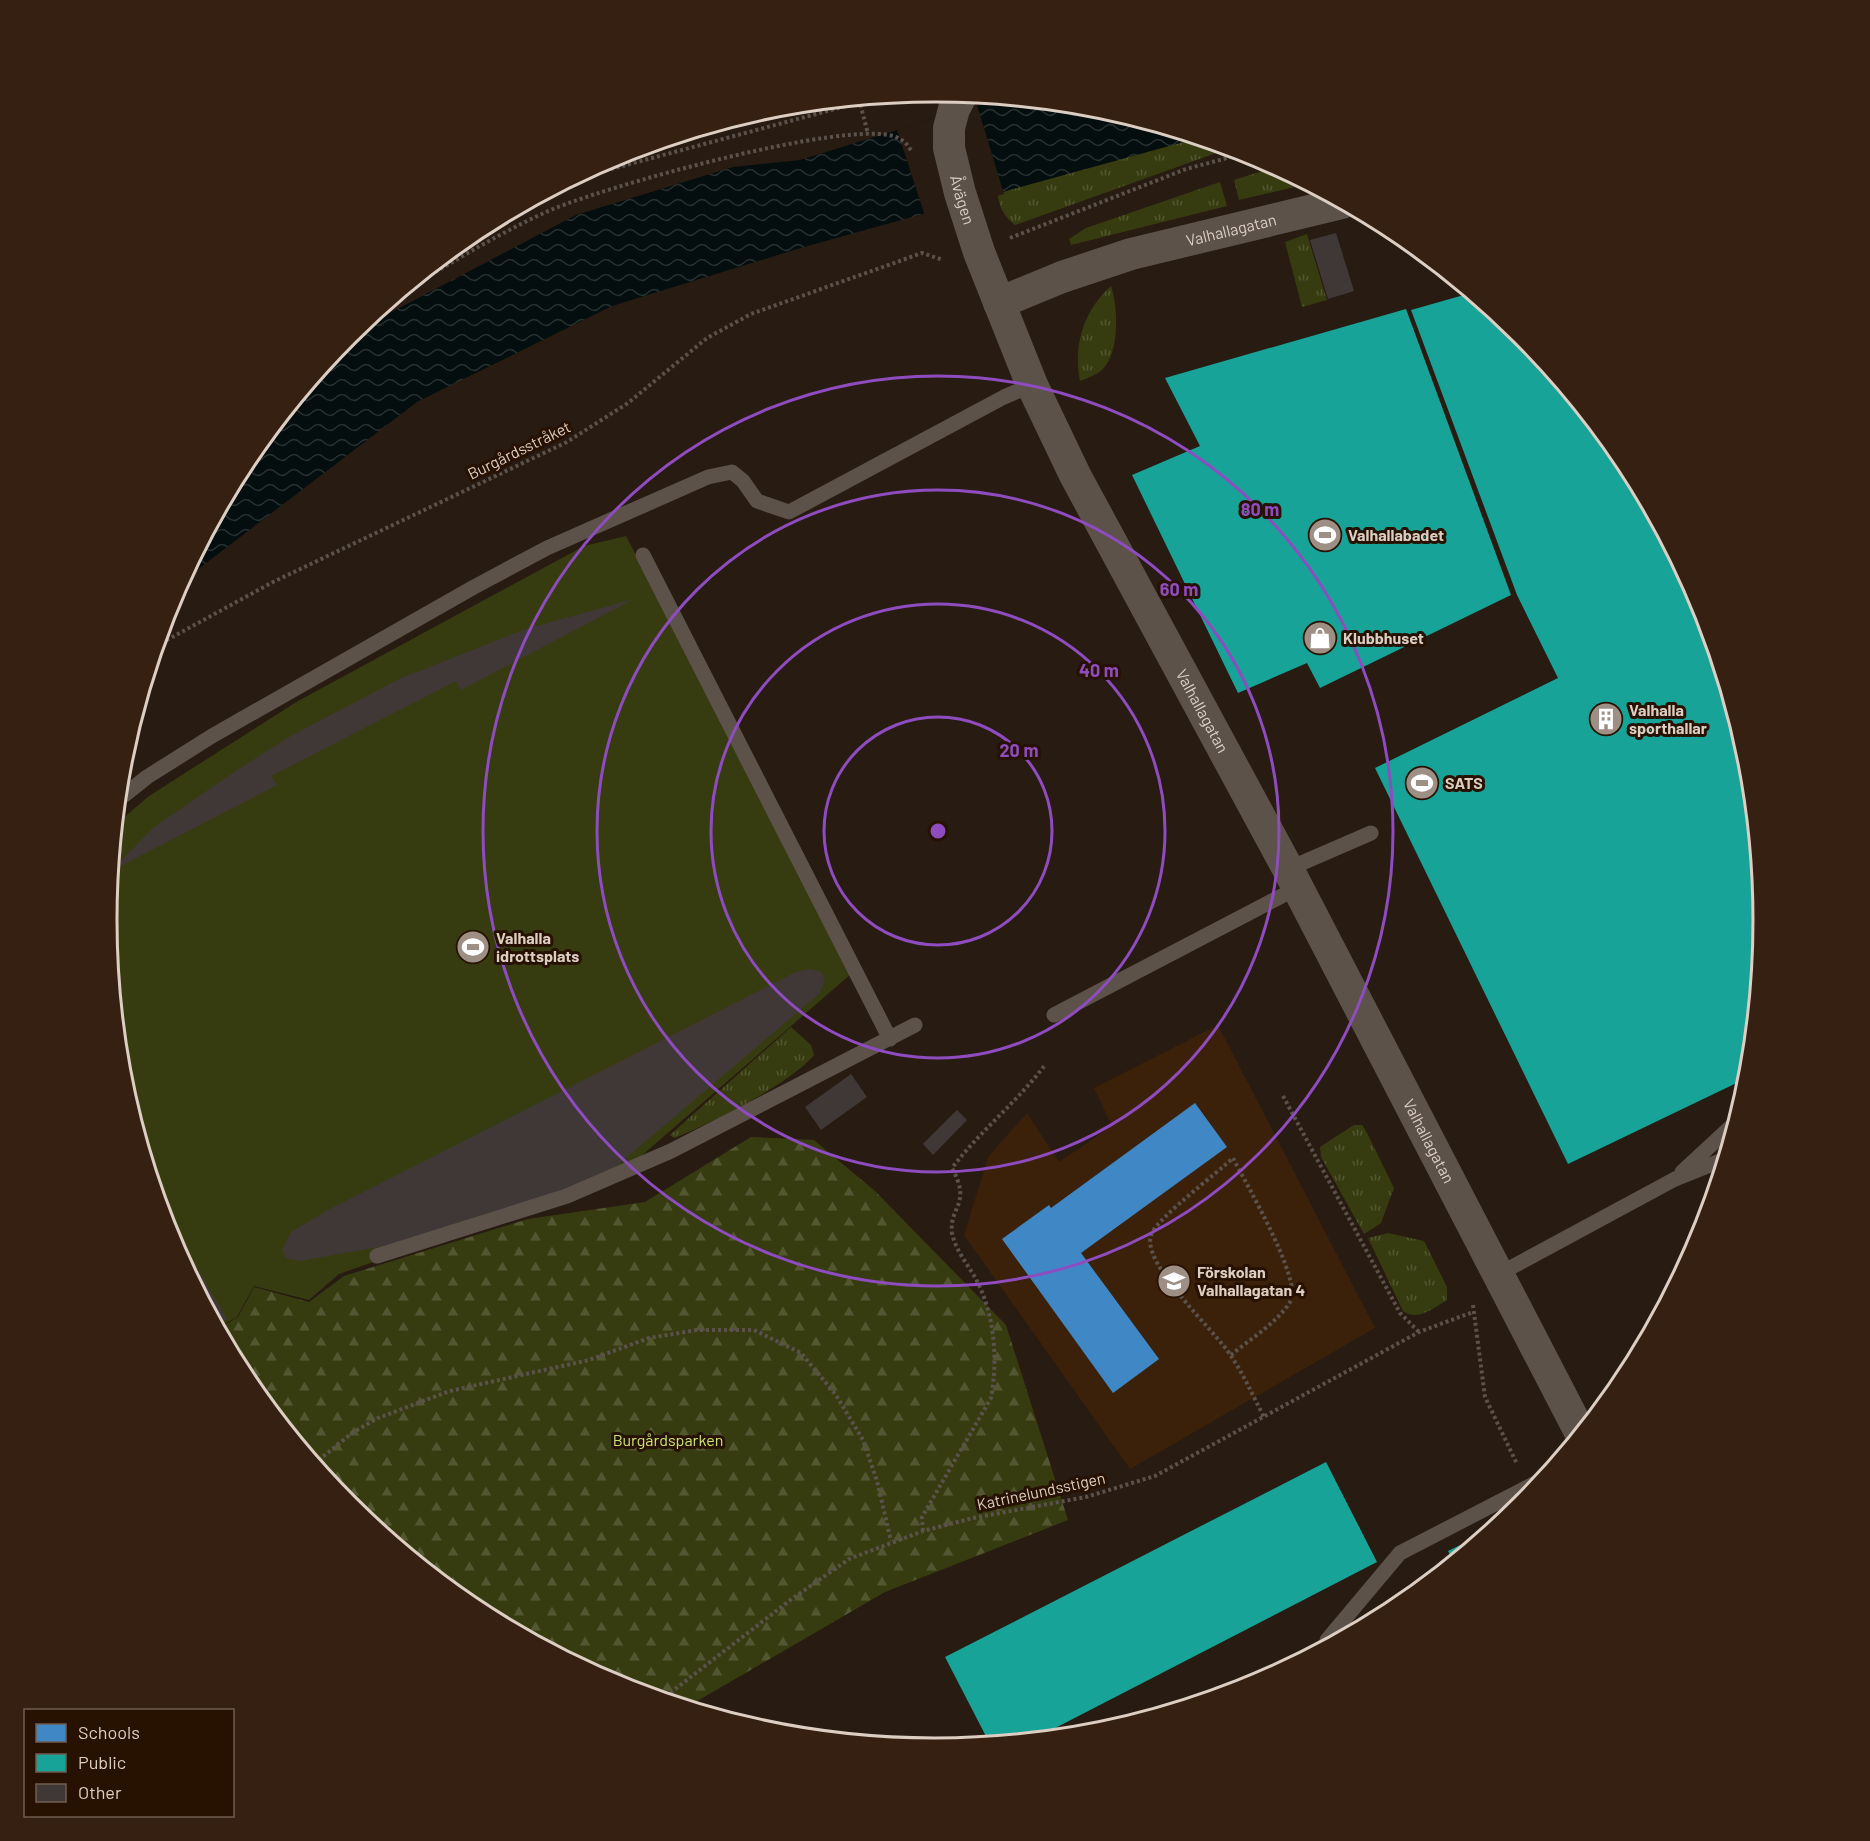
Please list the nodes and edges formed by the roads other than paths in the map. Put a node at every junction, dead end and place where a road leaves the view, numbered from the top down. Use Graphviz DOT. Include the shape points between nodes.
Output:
graph roads {
  1 [pos="949,103"];
  2 [pos="1331,205"];
  3 [pos="999,303"];
  4 [pos="1032,385"];
  5 [pos="643,555"];
  6 [pos="127,793"];
  7 [pos="1371,833"];
  8 [pos="1293,879"];
  9 [pos="1054,1015"];
  10 [pos="915,1026"];
  11 [pos="890,1039"];
  12 [pos="1726,1131"];
  13 [pos="1717,1162"];
  14 [pos="1676,1179"];
  15 [pos="377,1256"];
  16 [pos="1499,1274"];
  17 [pos="1577,1427"];
  18 [pos="1523,1489"];
  19 [pos="1331,1636"];
  1 -- 3 [label="street, Åvägen" via="949,148 971,229"];
  2 -- 3 [label="street, Valhallagatan" via="1131,254"];
  3 -- 4 [label="street, Valhallagatan"];
  4 -- 6 [label="lane" via="789,512 757,501 732,472 708,477 547,548 212,736"];
  4 -- 8 [label="street, Valhallagatan" via="1075,475"];
  5 -- 11 [label="lane"];
  7 -- 8 [label="lane"];
  8 -- 9 [label="lane"];
  8 -- 16 [label="street, Valhallagatan"];
  10 -- 11 [label="lane"];
  11 -- 15 [label="lane" via="671,1151 567,1196"];
  12 -- 14 [label="lane"];
  13 -- 14 [label="lane"];
  14 -- 16 [label="lane"];
  16 -- 17 [label="street, Valhallagatan"];
  18 -- 19 [label="lane" via="1400,1553"];
}
